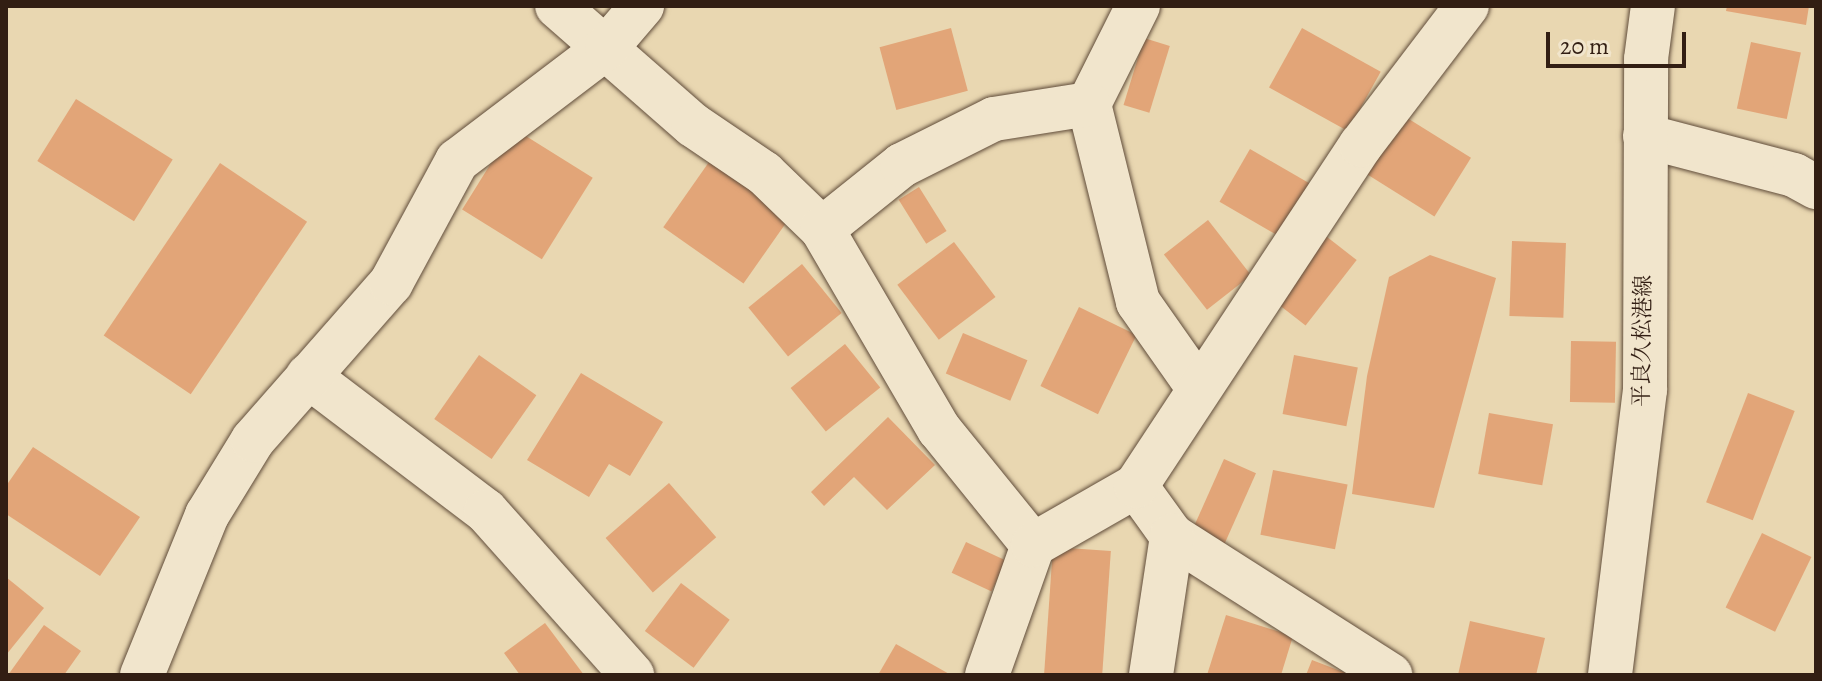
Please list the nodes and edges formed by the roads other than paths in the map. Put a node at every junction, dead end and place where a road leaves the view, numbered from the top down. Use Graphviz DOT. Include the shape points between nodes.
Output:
graph roads {
  1 [pos="557,6"];
  2 [pos="642,6"];
  3 [pos="1138,6"];
  4 [pos="1467,6"];
  5 [pos="1653,6"];
  6 [pos="607,47"];
  7 [pos="1089,104"];
  8 [pos="1645,136"];
  9 [pos="1816,187"];
  10 [pos="822,229"];
  11 [pos="308,376"];
  12 [pos="1197,386"];
  13 [pos="1136,486"];
  14 [pos="1172,536"];
  15 [pos="1033,545"];
  16 [pos="142,675"];
  17 [pos="632,675"];
  18 [pos="987,675"];
  19 [pos="1151,675"];
  20 [pos="1390,675"];
  21 [pos="1610,675"];
  1 -- 6 [label="street"];
  2 -- 6 [label="street"];
  3 -- 7 [label="street"];
  4 -- 12 [label="street" via="1361,145"];
  5 -- 8 [label="street, 平良久松港線"];
  6 -- 10 [label="street" via="693,125 764,173"];
  6 -- 11 [label="street" via="457,161 391,283"];
  7 -- 10 [label="street" via="994,119 902,165"];
  7 -- 12 [label="street" via="1138,302"];
  8 -- 9 [label="street" via="1794,175"];
  8 -- 21 [label="street, 平良久松港線" via="1645,390"];
  10 -- 15 [label="street" via="939,429"];
  11 -- 16 [label="street" via="253,440 207,515"];
  11 -- 17 [label="street" via="486,511"];
  12 -- 13 [label="street"];
  13 -- 14 [label="street"];
  13 -- 15 [label="street"];
  14 -- 19 [label="street"];
  14 -- 20 [label="street"];
  15 -- 18 [label="street"];
}
